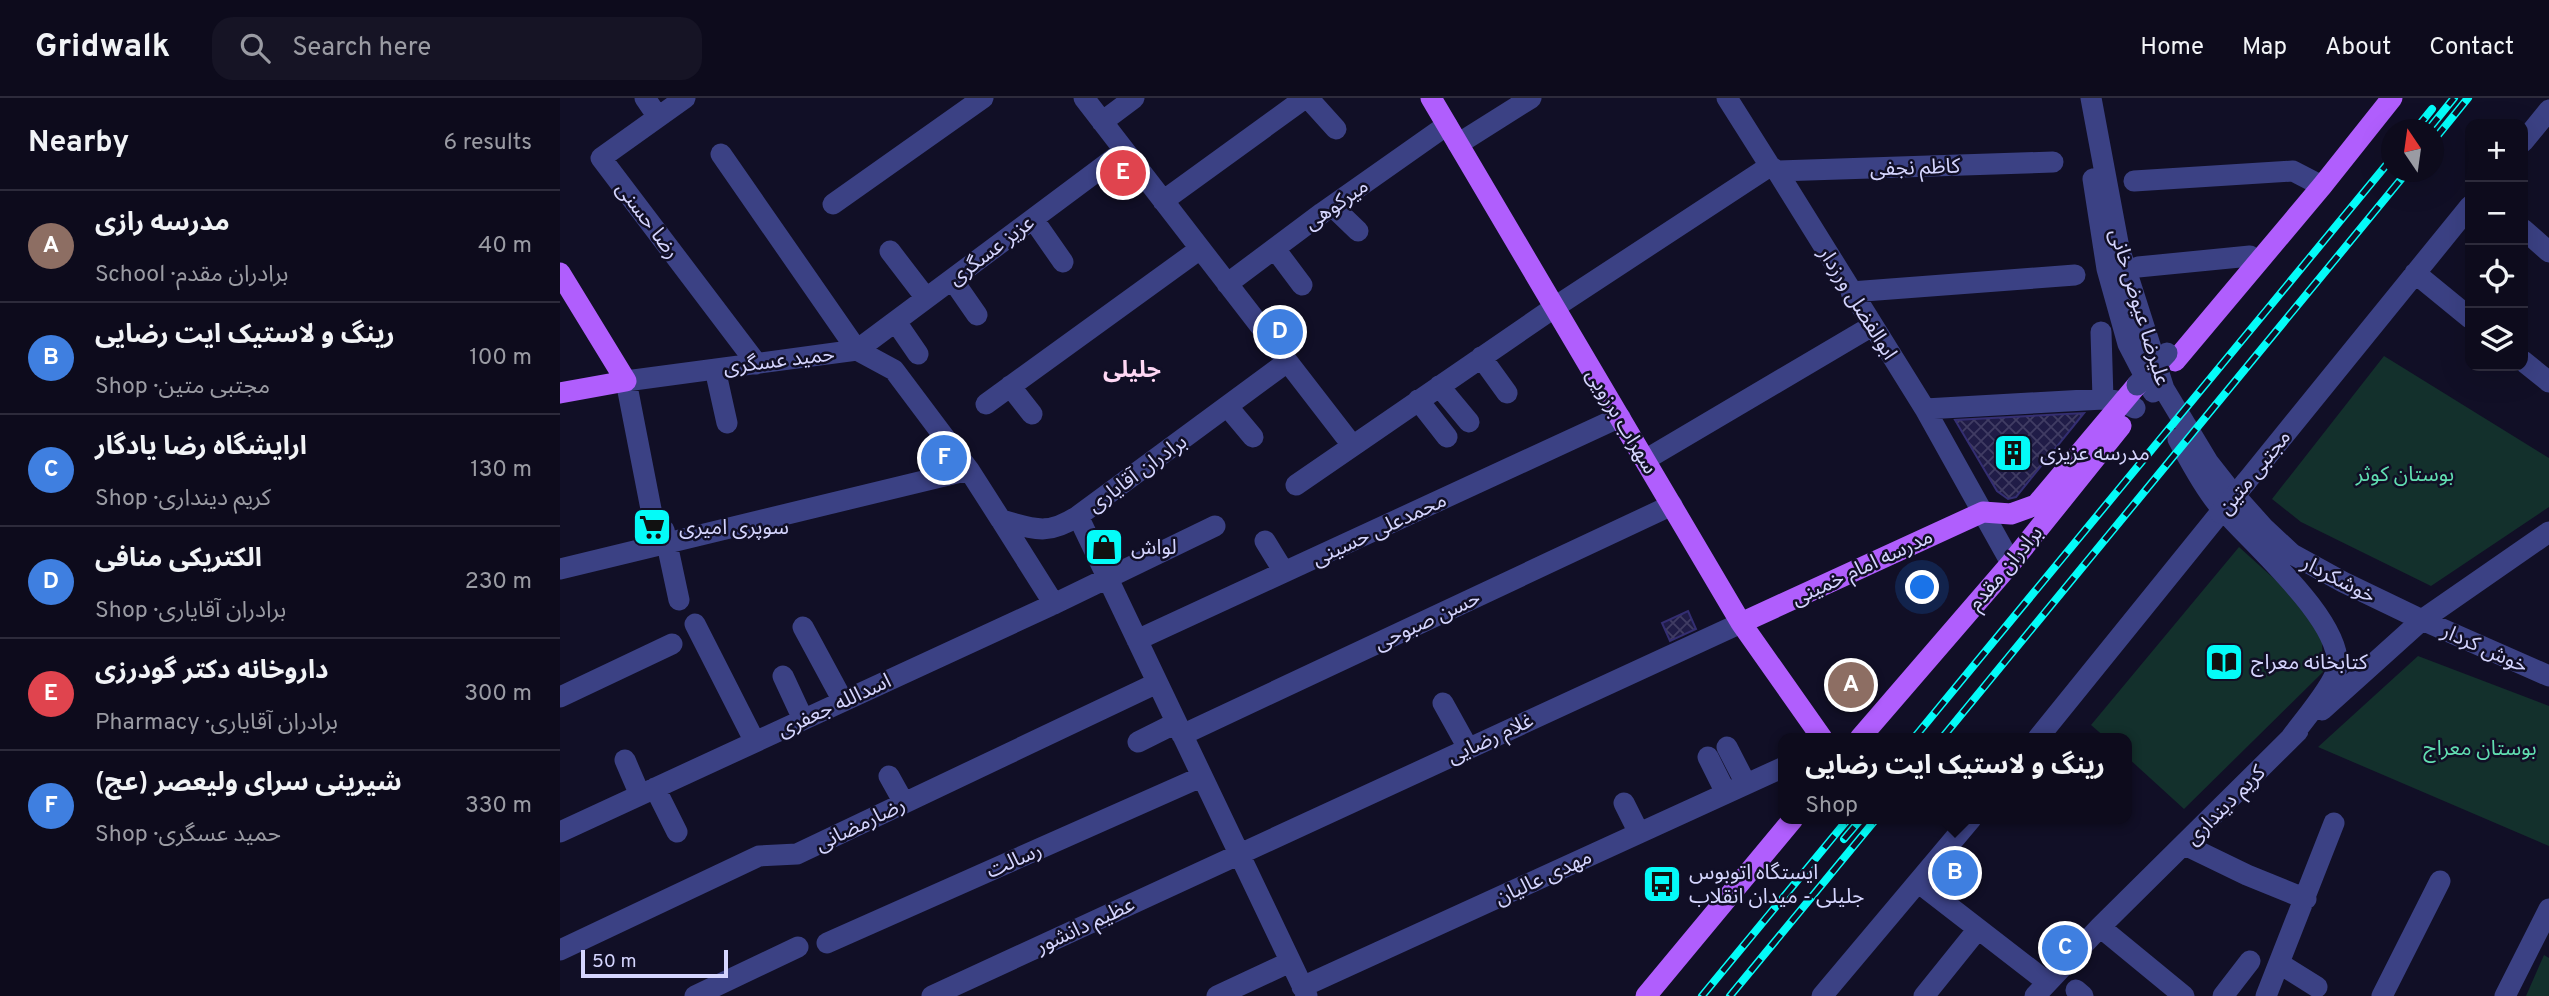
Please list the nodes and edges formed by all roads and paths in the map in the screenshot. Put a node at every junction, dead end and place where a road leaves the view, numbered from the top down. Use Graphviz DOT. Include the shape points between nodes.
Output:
graph roads {
  1 [pos="645,98"];
  2 [pos="685,98"];
  3 [pos="984,98"];
  4 [pos="1084,98"];
  5 [pos="1134,98"];
  6 [pos="1307,98"];
  7 [pos="1431,98"];
  8 [pos="1531,98"];
  9 [pos="1727,98"];
  10 [pos="2090,98"];
  11 [pos="2381,98"];
  12 [pos="2392,98"];
  13 [pos="2549,110"];
  14 [pos="658,117"];
  15 [pos="1102,122"];
  16 [pos="1447,125"];
  17 [pos="1336,129"];
  18 [pos="2528,136"];
  19 [pos="1458,144"];
  20 [pos="1124,151"];
  21 [pos="721,154"];
  22 [pos="2053,162"];
  23 [pos="1774,169"];
  24 [pos="2134,181"];
  25 [pos="2318,183"];
  26 [pos="1163,201"];
  27 [pos="833,204"];
  28 [pos="1332,206"];
  29 [pos="2465,212"];
  30 [pos="1033,219"];
  31 [pos="1358,231"];
  32 [pos="1275,248"];
  33 [pos="1200,249"];
  34 [pos="890,251"];
  35 [pos="2254,259"];
  36 [pos="1063,262"];
  37 [pos="2138,267"];
  38 [pos="560,273"];
  39 [pos="2415,273"];
  40 [pos="2075,275"];
  41 [pos="952,279"];
  42 [pos="1227,284"];
  43 [pos="1302,285"];
  44 [pos="1851,292"];
  45 [pos="926,298"];
  46 [pos="1555,307"];
  47 [pos="2465,314"];
  48 [pos="977,315"];
  49 [pos="896,322"];
  50 [pos="1872,326"];
  51 [pos="2101,332"];
  52 [pos="857,350"];
  53 [pos="918,354"];
  54 [pos="1481,357"];
  55 [pos="2171,357"];
  56 [pos="1287,362"];
  57 [pos="757,364"];
  58 [pos="2528,365"];
  59 [pos="715,369"];
  60 [pos="631,381"];
  61 [pos="2549,382"];
  62 [pos="1010,386"];
  63 [pos="1439,386"];
  64 [pos="560,393"];
  65 [pos="1507,393"];
  66 [pos="2129,398"];
  67 [pos="1418,400"];
  68 [pos="986,404"];
  69 [pos="1227,407"];
  70 [pos="1925,409"];
  71 [pos="1032,414"];
  72 [pos="1620,417"];
  73 [pos="1469,422"];
  74 [pos="727,423"];
  75 [pos="1447,437"];
  76 [pos="1253,438"];
  77 [pos="1352,445"];
  78 [pos="1645,460"];
  79 [pos="969,470"];
  80 [pos="1296,485"];
  81 [pos="1672,505"];
  82 [pos="1983,512"];
  83 [pos="1078,516"];
  84 [pos="1001,520"];
  85 [pos="1215,526"];
  86 [pos="2257,533"];
  87 [pos="2547,535"];
  88 [pos="1265,541"];
  89 [pos="662,544"];
  90 [pos="2011,563"];
  91 [pos="560,569"];
  92 [pos="1283,572"];
  93 [pos="1108,578"];
  94 [pos="679,600"];
  95 [pos="1054,604"];
  96 [pos="2422,620"];
  97 [pos="1741,623"];
  98 [pos="695,624"];
  99 [pos="803,627"];
  100 [pos="1137,640"];
  101 [pos="672,644"];
  102 [pos="783,676"];
  103 [pos="2549,676"];
  104 [pos="1157,683"];
  105 [pos="560,697"];
  106 [pos="843,701"];
  107 [pos="1443,703"];
  108 [pos="803,719"];
  109 [pos="1179,729"];
  110 [pos="1818,733"];
  111 [pos="1864,733"];
  112 [pos="2042,733"];
  113 [pos="2290,739"];
  114 [pos="755,741"];
  115 [pos="1138,742"];
  116 [pos="1727,747"];
  117 [pos="1468,748"];
  118 [pos="1708,757"];
  119 [pos="625,760"];
  120 [pos="1778,769"];
  121 [pos="889,776"];
  122 [pos="1201,777"];
  123 [pos="1746,784"];
  124 [pos="648,791"];
  125 [pos="1726,793"];
  126 [pos="904,803"];
  127 [pos="1624,803"];
  128 [pos="1789,824"];
  129 [pos="1800,824"];
  130 [pos="1967,824"];
  131 [pos="2334,824"];
  132 [pos="560,832"];
  133 [pos="677,832"];
  134 [pos="1639,833"];
  135 [pos="2185,845"];
  136 [pos="1238,854"];
  137 [pos="2440,881"];
  138 [pos="1919,883"];
  139 [pos="2306,899"];
  140 [pos="2549,909"];
  141 [pos="2100,927"];
  142 [pos="1978,929"];
  143 [pos="2543,935"];
  144 [pos="827,943"];
  145 [pos="798,947"];
  146 [pos="560,950"];
  147 [pos="2250,961"];
  148 [pos="1290,962"];
  149 [pos="2280,964"];
  150 [pos="2317,987"];
  151 [pos="2041,989"];
  152 [pos="1305,991"];
  153 [pos="2389,994"];
  154 [pos="695,996"];
  155 [pos="932,996"];
  156 [pos="1217,996"];
  157 [pos="1646,996"];
  158 [pos="1661,996"];
  159 [pos="1822,996"];
  160 [pos="1924,996"];
  161 [pos="2184,996"];
  162 [pos="2223,996"];
  163 [pos="2266,996"];
  164 [pos="2505,996"];
  1 -- 14 [label="street"];
  2 -- 14 [label="street, رضا حسنی"];
  3 -- 27 [label="street"];
  4 -- 15 [label="street"];
  5 -- 15 [label="street"];
  6 -- 17 [label="street"];
  6 -- 26 [label="street"];
  7 -- 16 [label="main road, سهراب برزویی"];
  8 -- 19 [label="street"];
  9 -- 23 [label="street, ابوالفضل ورزدار"];
  10 -- 86 [label="street, علیرضا عیوض خانی" via="2119,248 2164,389"];
  11 -- 25 [label="main road"];
  12 -- 25 [label="main road"];
  13 -- 18 [label="street"];
  14 -- 57 [label="street, رضا حسنی" via="601,158"];
  15 -- 20 [label="street"];
  16 -- 19 [label="main road, سهراب برزویی"];
  16 -- 28 [label="street, میرکوهی"];
  19 -- 46 [label="main road, سهراب برزویی"];
  20 -- 26 [label="street"];
  20 -- 30 [label="street, عزیز عسگری"];
  21 -- 52 [label="street"];
  22 -- 23 [label="street, کاظم نجفی"];
  23 -- 44 [label="street, ابوالفضل ورزدار"];
  23 -- 46 [label="street"];
  24 -- 25 [label="street" via="2293,171"];
  25 -- 35 [label="main road"];
  26 -- 33 [label="street"];
  28 -- 31 [label="street"];
  28 -- 32 [label="street, میرکوهی"];
  29 -- 39 [label="street, مجتبی متین"];
  30 -- 36 [label="street"];
  30 -- 41 [label="street, عزیز عسگری"];
  32 -- 42 [label="street, میرکوهی"];
  32 -- 43 [label="street"];
  33 -- 42 [label="street"];
  33 -- 62 [label="street"];
  34 -- 45 [label="street"];
  35 -- 37 [label="street"];
  35 -- 55 [label="main road"];
  38 -- 60 [label="main road"];
  39 -- 47 [label="street"];
  39 -- 112 [label="street, مجتبی متین, bridge"];
  40 -- 44 [label="street"];
  41 -- 45 [label="street, عزیز عسگری"];
  41 -- 48 [label="street"];
  42 -- 56 [label="street"];
  44 -- 50 [label="street, ابوالفضل ورزدار"];
  45 -- 49 [label="street, عزیز عسگری"];
  46 -- 54 [label="street"];
  46 -- 72 [label="main road, سهراب برزویی"];
  49 -- 52 [label="street, عزیز عسگری"];
  49 -- 53 [label="street"];
  50 -- 70 [label="street, ابوالفضل ورزدار"];
  50 -- 78 [label="street"];
  51 -- 66 [label="street"];
  52 -- 57 [label="street, حمید عسگری"];
  52 -- 79 [label="street, حمید عسگری" via="894,369"];
  54 -- 63 [label="street"];
  54 -- 65 [label="street"];
  55 -- 66 [label="street, bridge"];
  56 -- 69 [label="street, برادران آقایاری"];
  56 -- 77 [label="street"];
  57 -- 59 [label="street, حمید عسگری"];
  58 -- 61 [label="street"];
  59 -- 60 [label="street, حمید عسگری"];
  59 -- 74 [label="street"];
  60 -- 64 [label="main road, حمید عسگری"];
  60 -- 89 [label="street"];
  62 -- 68 [label="street"];
  62 -- 71 [label="street"];
  63 -- 67 [label="street"];
  63 -- 73 [label="street"];
  66 -- 70 [label="street"];
  66 -- 82 [label="main road, برادران مقدم" via="2036,505 2011,514"];
  66 -- 90 [label="main road, برادران مقدم"];
  67 -- 75 [label="street"];
  67 -- 77 [label="street"];
  69 -- 76 [label="street"];
  69 -- 83 [label="street, برادران آقایاری"];
  70 -- 82 [label="street, ابوالفضل ورزدار"];
  72 -- 78 [label="main road, سهراب برزویی"];
  72 -- 92 [label="street, محمدعلی حسینی"];
  77 -- 80 [label="street"];
  78 -- 81 [label="main road, سهراب برزویی"];
  79 -- 84 [label="street, حمید عسگری"];
  79 -- 89 [label="street"];
  81 -- 97 [label="main road, سهراب برزویی"];
  81 -- 109 [label="street, حسن صبوحی"];
  82 -- 90 [label="street, ابوالفضل ورزدار"];
  82 -- 97 [label="main road, مدرسه امام خمینی"];
  83 -- 84 [label="street" via="1061,527 1040,530"];
  83 -- 93 [label="street, برادران آقایاری"];
  84 -- 95 [label="street, حمید عسگری"];
  85 -- 93 [label="street, اسدالله جعفری"];
  86 -- 96 [label="street, خوشکردار"];
  86 -- 113 [label="street" via="2328,631 2336,658 2332,681"];
  87 -- 96 [label="street, کریم دینداری"];
  88 -- 92 [label="street"];
  89 -- 91 [label="street"];
  89 -- 94 [label="street"];
  90 -- 111 [label="main road, برادران مقدم"];
  92 -- 100 [label="street, محمدعلی حسینی"];
  93 -- 95 [label="street, اسدالله جعفری"];
  93 -- 100 [label="street, برادران آقایاری"];
  95 -- 106 [label="street, اسدالله جعفری"];
  96 -- 103 [label="street, خوش کردار"];
  96 -- 113 [label="street, کریم دینداری"];
  97 -- 110 [label="main road, سهراب برزویی"];
  97 -- 117 [label="street, غلام رضایی"];
  98 -- 114 [label="street"];
  99 -- 106 [label="street"];
  100 -- 104 [label="street, برادران آقایاری"];
  101 -- 105 [label="street"];
  102 -- 108 [label="street"];
  104 -- 109 [label="street, برادران آقایاری"];
  104 -- 126 [label="street, رضارمضانی"];
  106 -- 108 [label="street, اسدالله جعفری"];
  107 -- 117 [label="street"];
  108 -- 114 [label="street, اسدالله جعفری"];
  109 -- 115 [label="street, حسن صبوحی"];
  109 -- 122 [label="street, برادران آقایاری"];
  113 -- 135 [label="street, کریم دینداری"];
  114 -- 124 [label="street, اسدالله جعفری"];
  116 -- 123 [label="street"];
  117 -- 136 [label="street, غلام رضایی"];
  118 -- 125 [label="street"];
  119 -- 124 [label="street"];
  120 -- 123 [label="street, مهدی عالیان"];
  121 -- 126 [label="street"];
  122 -- 136 [label="street, برادران آقایاری"];
  122 -- 144 [label="street, رسالت"];
  123 -- 125 [label="street, مهدی عالیان"];
  124 -- 132 [label="street, اسدالله جعفری"];
  124 -- 133 [label="street"];
  125 -- 134 [label="street, مهدی عالیان"];
  126 -- 146 [label="street, رضارمضانی" via="797,854 759,856"];
  127 -- 134 [label="street"];
  128 -- 157 [label="main road"];
  129 -- 158 [label="main road"];
  130 -- 138 [label="street"];
  131 -- 139 [label="street"];
  134 -- 152 [label="street, مهدی عالیان"];
  135 -- 139 [label="street"];
  135 -- 141 [label="street, کریم دینداری"];
  136 -- 148 [label="street, برادران آقایاری"];
  136 -- 155 [label="street, عظیم دانشور"];
  137 -- 153 [label="street"];
  138 -- 142 [label="street"];
  138 -- 159 [label="street"];
  139 -- 149 [label="street"];
  140 -- 143 [label="street"];
  141 -- 151 [label="street, کریم دینداری"];
  141 -- 161 [label="street"];
  142 -- 151 [label="street"];
  142 -- 160 [label="street"];
  143 -- 164 [label="street"];
  145 -- 154 [label="street"];
  147 -- 162 [label="street"];
  148 -- 152 [label="street, برادران آقایاری"];
  148 -- 156 [label="street"];
  149 -- 150 [label="street"];
  149 -- 163 [label="street"];
}
